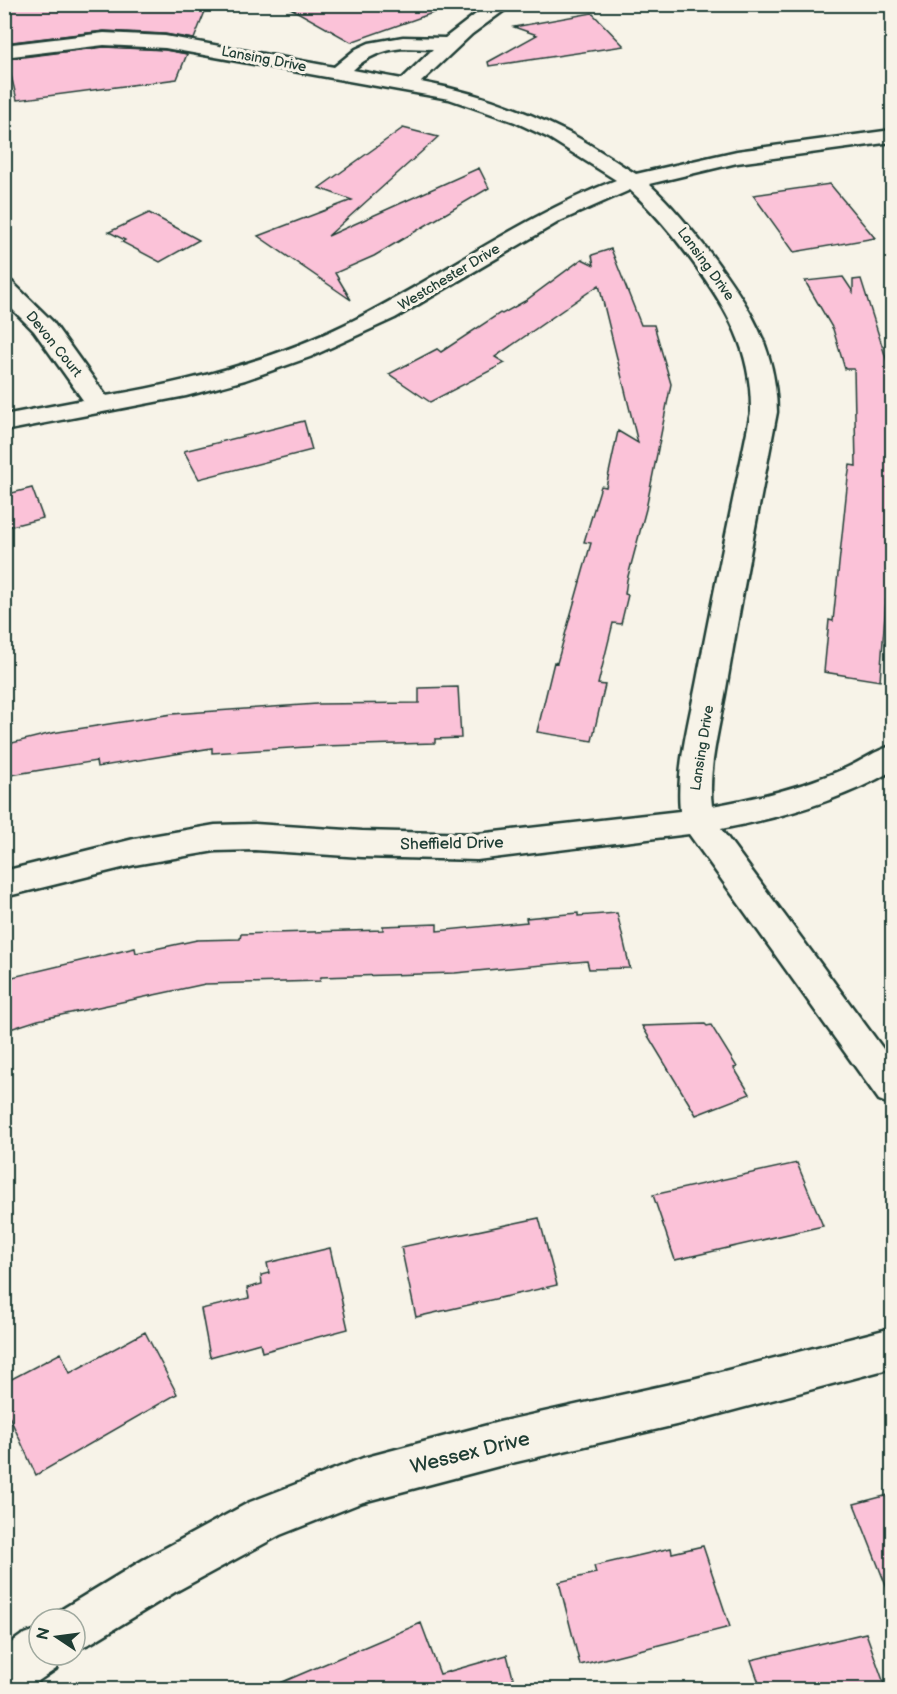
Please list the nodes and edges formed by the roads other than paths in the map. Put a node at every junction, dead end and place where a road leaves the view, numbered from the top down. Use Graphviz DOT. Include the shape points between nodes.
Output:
graph roads {
  1 [pos="504,4"];
  2 [pos="450,44"];
  3 [pos="4,51"];
  4 [pos="338,74"];
  5 [pos="407,85"];
  6 [pos="892,136"];
  7 [pos="633,181"];
  8 [pos="4,288"];
  9 [pos="99,404"];
  10 [pos="4,423"];
  11 [pos="892,757"];
  12 [pos="697,821"];
  13 [pos="4,884"];
  14 [pos="892,1089"];
  15 [pos="892,1348"];
  16 [pos="87,1620"];
  17 [pos="27,1660"];
  18 [pos="4,1676"];
  1 -- 2 [label="street"];
  2 -- 4 [label="street" via="379,45 358,55"];
  2 -- 5 [label="street"];
  3 -- 4 [label="street, Lansing Drive" via="104,39 165,42"];
  4 -- 5 [label="street, Lansing Drive"];
  5 -- 7 [label="street, Lansing Drive" via="453,94 522,118 589,152"];
  6 -- 7 [label="street, Westchester Drive" via="699,163"];
  7 -- 9 [label="street, Westchester Drive" via="527,228 355,331 225,377"];
  7 -- 12 [label="street, Lansing Drive" via="667,212 732,300 750,337 764,391 762,422 701,744 694,793"];
  8 -- 9 [label="street, Devon Court" via="43,326"];
  9 -- 10 [label="street, Westchester Drive"];
  11 -- 12 [label="street, Sheffield Drive" via="858,776 774,807"];
  12 -- 13 [label="street, Sheffield Drive" via="477,847 215,838 134,852"];
  12 -- 14 [label="street"];
  15 -- 16 [label="street, Wessex Drive" via="363,1480 266,1518"];
  17 -- 18 [label="street"];
}
